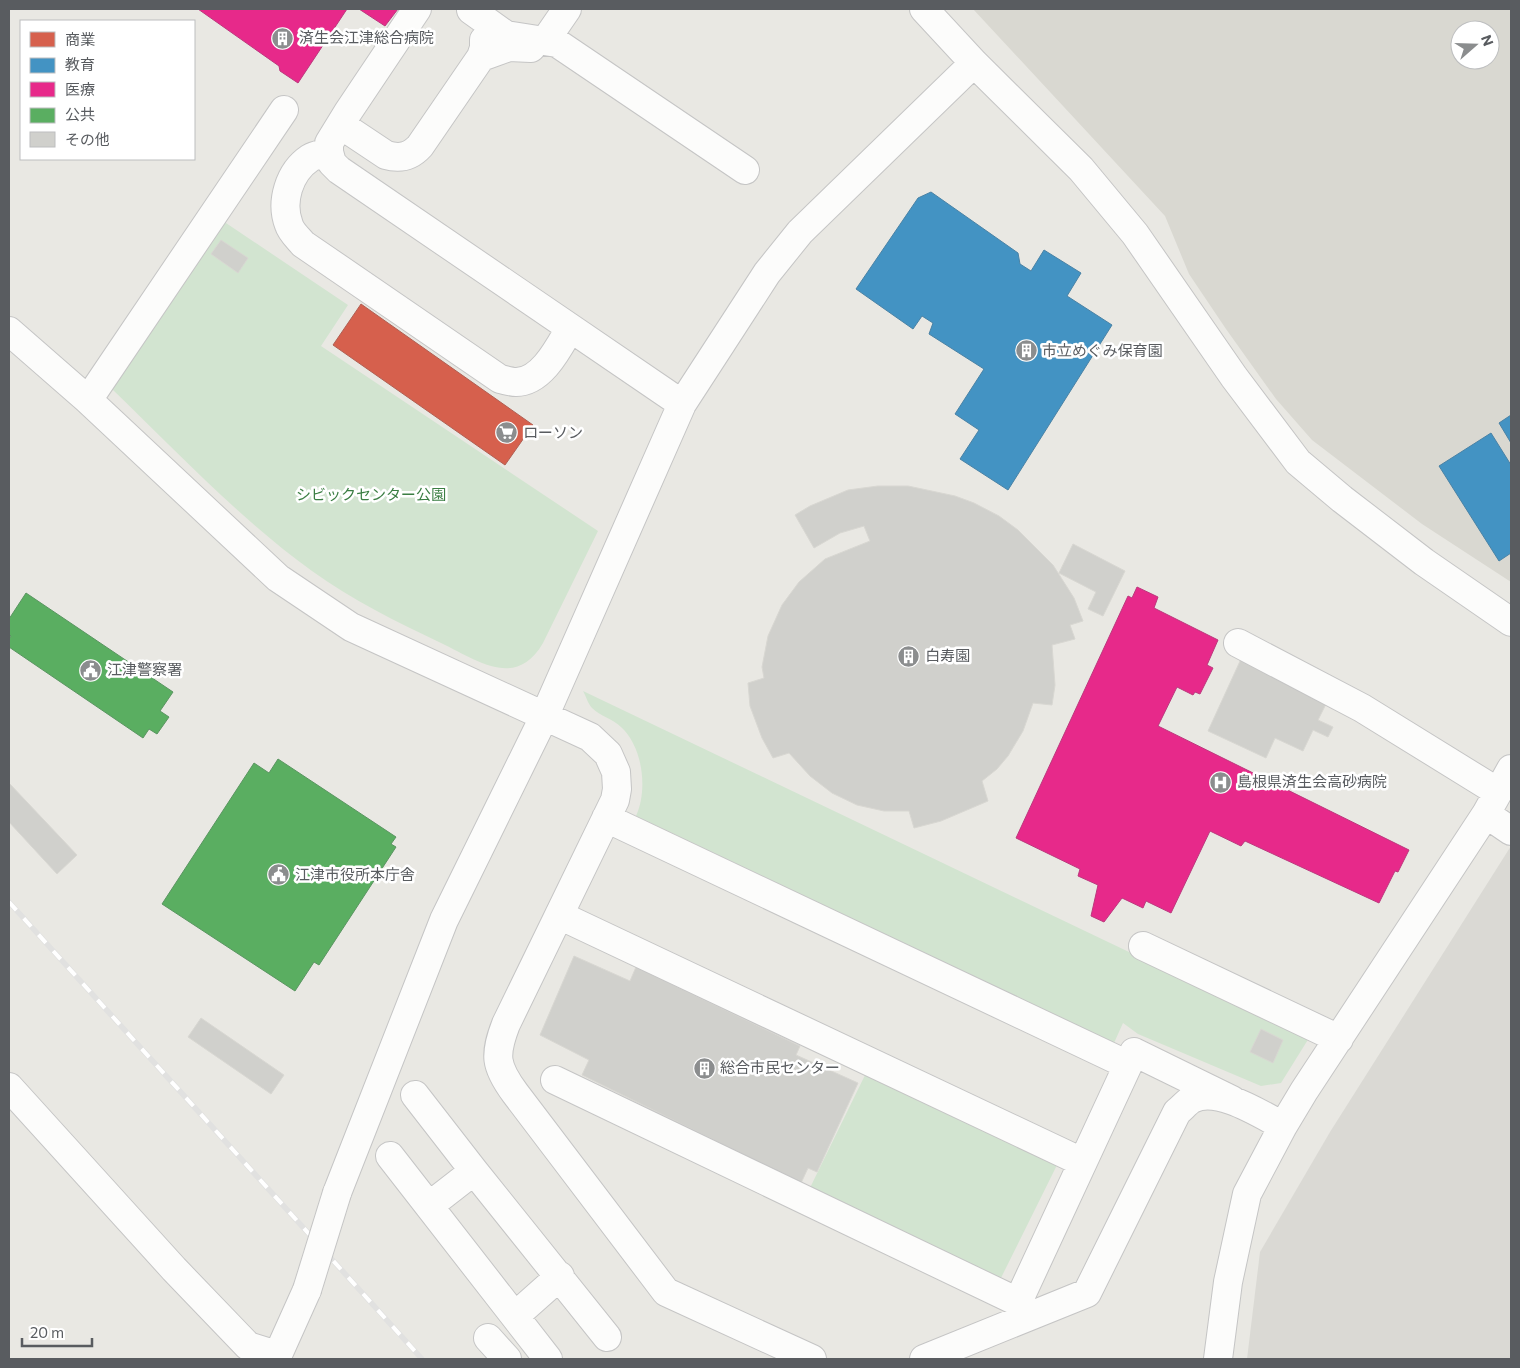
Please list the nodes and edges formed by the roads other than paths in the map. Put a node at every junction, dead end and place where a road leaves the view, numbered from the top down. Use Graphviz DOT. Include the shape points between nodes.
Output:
graph roads {
  1 [pos="418,9"];
  2 [pos="470,9"];
  3 [pos="567,9"];
  4 [pos="924,9"];
  5 [pos="545,41"];
  6 [pos="482,57"];
  7 [pos="974,63"];
  8 [pos="284,110"];
  9 [pos="341,124"];
  10 [pos="329,152"];
  11 [pos="570,328"];
  12 [pos="9,331"];
  13 [pos="88,400"];
  14 [pos="682,404"];
  15 [pos="1511,622"];
  16 [pos="1238,643"];
  17 [pos="544,717"];
  18 [pos="1498,792"];
  19 [pos="606,818"];
  20 [pos="1511,831"];
  21 [pos="559,915"];
  22 [pos="1144,946"];
  23 [pos="1339,1040"];
  24 [pos="1128,1065"];
  25 [pos="555,1080"];
  26 [pos="9,1087"];
  27 [pos="416,1095"];
  28 [pos="1232,1100"];
  29 [pos="1283,1126"];
  30 [pos="390,1156"];
  31 [pos="1082,1162"];
  32 [pos="474,1171"];
  33 [pos="429,1206"];
  34 [pos="560,1276"];
  35 [pos="515,1316"];
  36 [pos="607,1337"];
  37 [pos="488,1338"];
  38 [pos="276,1357"];
  39 [pos="508,1359"];
  40 [pos="548,1359"];
  41 [pos="812,1359"];
  42 [pos="924,1359"];
  43 [pos="1218,1359"];
  1 -- 9 [label="street"];
  2 -- 5 [label="street" via="506,35"];
  2 -- 6 [label="street" via="484,38"];
  3 -- 5 [label="street"];
  4 -- 7 [label="street"];
  5 -- 6 [label="street" via="557,43 741,176 549,55 526,47 509,47"];
  6 -- 9 [label="street" via="420,146 408,156 386,155"];
  7 -- 14 [label="street" via="800,232 766,272"];
  7 -- 15 [label="street" via="1081,169 1135,234 1234,377 1298,462 1424,562"];
  8 -- 13 [label="street"];
  9 -- 10 [label="street" via="329,143"];
  10 -- 11 [label="street" via="332,163 339,170"];
  10 -- 11 [label="street" via="311,158 296,172 286,194 289,227 303,244 500,379 517,382 541,370 554,356"];
  11 -- 14 [label="street"];
  12 -- 13 [label="street"];
  13 -- 17 [label="street" via="278,578 351,627"];
  14 -- 17 [label="street"];
  16 -- 18 [label="street" via="1362,708"];
  17 -- 19 [label="street" via="585,734 608,754 616,772 617,789"];
  17 -- 38 [label="street, bridge" via="444,920 337,1192 307,1290"];
  18 -- 20 [label="street"];
  18 -- 23 [label="street"];
  19 -- 21 [label="street"];
  19 -- 24 [label="street"];
  21 -- 31 [label="street"];
  21 -- 41 [label="street" via="506,1024 499,1043 500,1070 666,1292"];
  22 -- 23 [label="street"];
  23 -- 29 [label="street"];
  24 -- 28 [label="street" via="1134,1052"];
  24 -- 31 [label="street"];
  25 -- 31 [label="street" via="1018,1302"];
  26 -- 38 [label="street" via="248,1346"];
  27 -- 32 [label="street"];
  28 -- 29 [label="street"];
  28 -- 42 [label="street" via="1208,1094 1192,1099 1177,1112 1087,1293"];
  29 -- 43 [label="street" via="1247,1194 1228,1282"];
  30 -- 33 [label="street"];
  32 -- 33 [label="street"];
  32 -- 34 [label="street"];
  33 -- 35 [label="street"];
  34 -- 35 [label="street"];
  34 -- 36 [label="street"];
  35 -- 40 [label="street"];
  37 -- 39 [label="street"];
}
